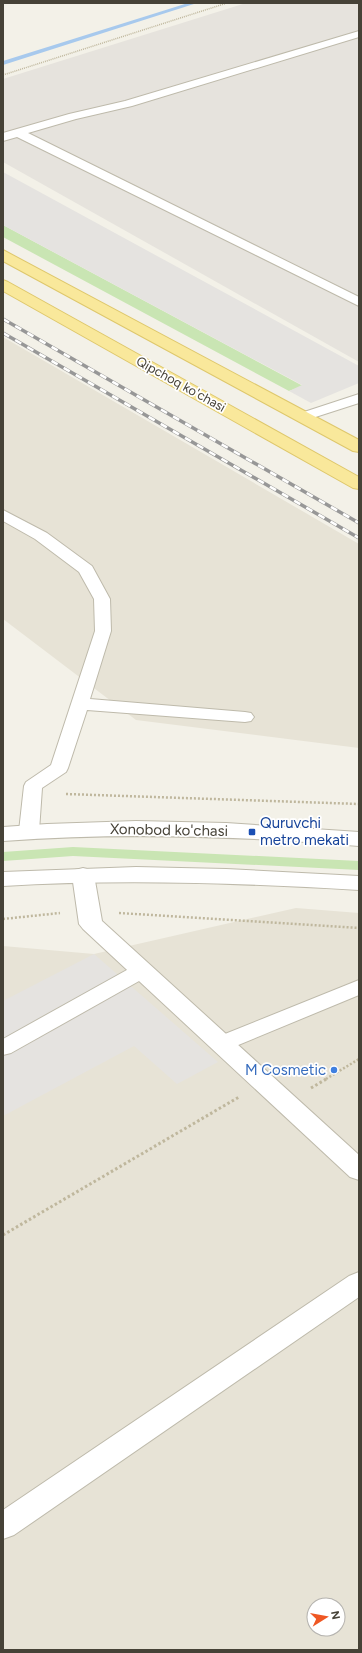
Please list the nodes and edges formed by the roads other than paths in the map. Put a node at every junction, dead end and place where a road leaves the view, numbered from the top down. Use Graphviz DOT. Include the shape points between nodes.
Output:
graph roads {
  1 [pos="359,34"];
  2 [pos="17,132"];
  3 [pos="3,137"];
  4 [pos="3,255"];
  5 [pos="3,285"];
  6 [pos="359,302"];
  7 [pos="359,398"];
  8 [pos="302,417"];
  9 [pos="359,448"];
  10 [pos="359,484"];
  11 [pos="3,515"];
  12 [pos="80,704"];
  13 [pos="245,717"];
  14 [pos="29,831"];
  15 [pos="3,834"];
  16 [pos="359,839"];
  17 [pos="83,875"];
  18 [pos="3,879"];
  19 [pos="359,883"];
  20 [pos="141,972"];
  21 [pos="359,987"];
  22 [pos="223,1043"];
  23 [pos="3,1048"];
  24 [pos="359,1170"];
  25 [pos="359,1283"];
  26 [pos="3,1526"];
  1 -- 2 [label="lane" via="128,104"];
  2 -- 3 [label="lane"];
  2 -- 6 [label="lane"];
  4 -- 8 [label="main road, Qipchoq ko'chasi"];
  5 -- 10 [label="main road, Qipchoq ko'chasi"];
  7 -- 8 [label="lane"];
  8 -- 9 [label="main road, Qipchoq ko'chasi"];
  11 -- 12 [label="lane" via="41,536 86,569 102,598 104,631"];
  12 -- 13 [label="lane"];
  12 -- 14 [label="lane" via="59,768 33,786"];
  14 -- 15 [label="street, Xonobod ko'chasi"];
  14 -- 16 [label="street, Xonobod ko'chasi" via="73,829 252,832"];
  17 -- 18 [label="street"];
  17 -- 19 [label="street" via="146,874"];
  17 -- 20 [label="street" via="91,924"];
  20 -- 22 [label="street"];
  20 -- 23 [label="lane"];
  21 -- 22 [label="lane"];
  22 -- 24 [label="street"];
  25 -- 26 [label="street"];
}
